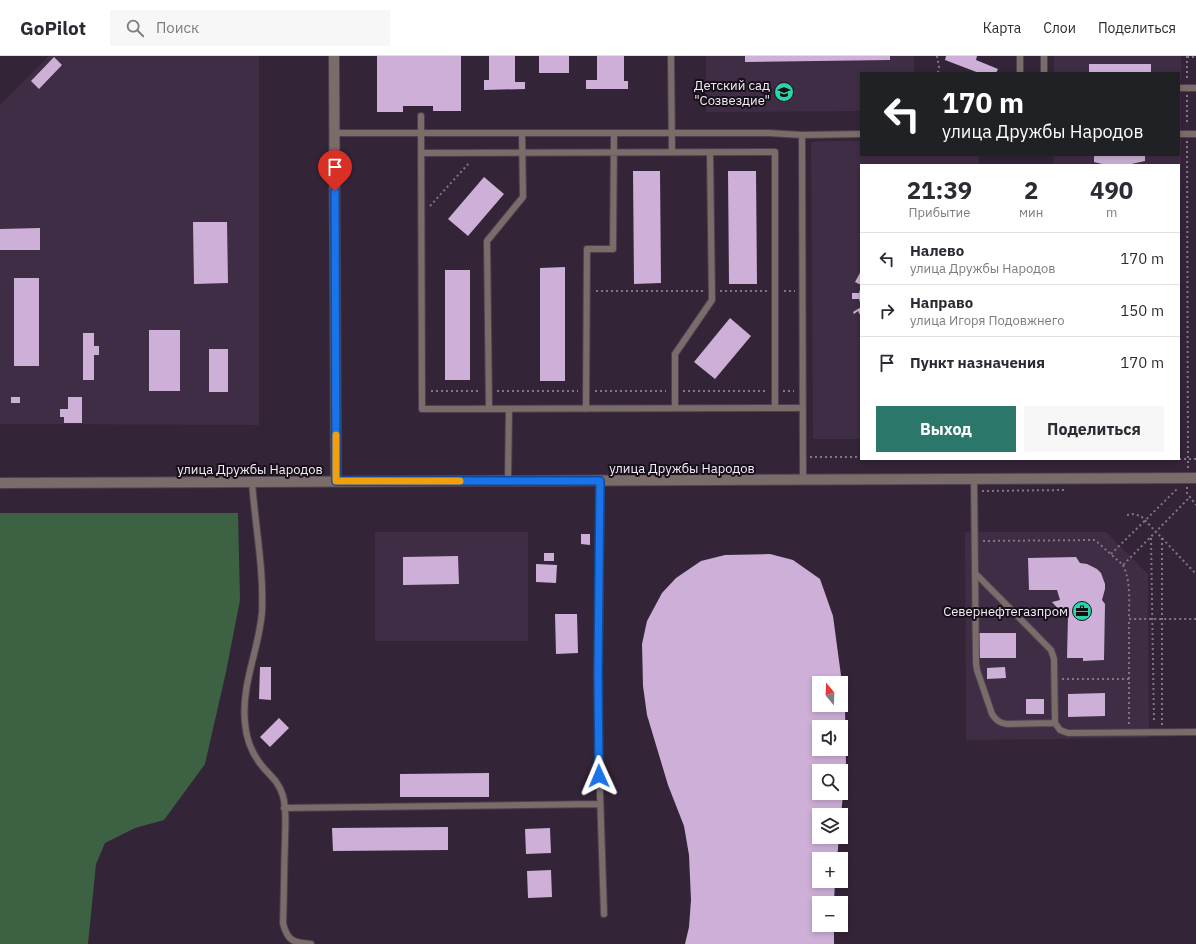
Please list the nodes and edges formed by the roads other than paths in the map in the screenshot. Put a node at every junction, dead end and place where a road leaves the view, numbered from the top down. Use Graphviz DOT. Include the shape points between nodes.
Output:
graph roads {
  1 [pos="334,56"];
  2 [pos="671,56"];
  3 [pos="1020,56"];
  4 [pos="1044,56"];
  5 [pos="1020,72"];
  6 [pos="1044,72"];
  7 [pos="1180,88"];
  8 [pos="1196,88"];
  9 [pos="421,116"];
  10 [pos="421,133"];
  11 [pos="522,133"];
  12 [pos="614,133"];
  13 [pos="672,133"];
  14 [pos="335,134"];
  15 [pos="860,134"];
  16 [pos="1180,134"];
  17 [pos="1196,134"];
  18 [pos="802,135"];
  19 [pos="421,153"];
  20 [pos="522,153"];
  21 [pos="614,153"];
  22 [pos="672,153"];
  23 [pos="710,153"];
  24 [pos="674,408"];
  25 [pos="775,408"];
  26 [pos="803,408"];
  27 [pos="489,409"];
  28 [pos="509,409"];
  29 [pos="586,409"];
  30 [pos="974,478"];
  31 [pos="1192,478"];
  32 [pos="803,480"];
  33 [pos="336,481"];
  34 [pos="508,481"];
  35 [pos="600,481"];
  36 [pos="252,482"];
  37 [pos="0,483"];
  38 [pos="975,574"];
  39 [pos="1055,722"];
  40 [pos="1196,732"];
  41 [pos="599,804"];
  42 [pos="284,808"];
  43 [pos="604,914"];
  44 [pos="311,944"];
  1 -- 14 [label="street"];
  2 -- 13 [label="lane"];
  3 -- 5 [label="lane"];
  4 -- 6 [label="lane"];
  7 -- 8 [label="lane"];
  9 -- 10 [label="lane"];
  10 -- 11 [label="lane"];
  10 -- 14 [label="lane"];
  10 -- 19 [label="lane"];
  11 -- 12 [label="lane"];
  11 -- 20 [label="lane"];
  12 -- 13 [label="lane"];
  12 -- 21 [label="lane"];
  13 -- 18 [label="lane"];
  13 -- 22 [label="lane"];
  14 -- 33 [label="street"];
  15 -- 18 [label="lane"];
  16 -- 17 [label="lane"];
  18 -- 26 [label="lane"];
  19 -- 20 [label="lane"];
  19 -- 27 [label="lane" via="422,409"];
  20 -- 21 [label="lane"];
  20 -- 27 [label="lane" via="523,197 487,241"];
  21 -- 22 [label="lane"];
  21 -- 29 [label="lane" via="613,249 587,249"];
  22 -- 23 [label="lane"];
  23 -- 24 [label="lane" via="712,300 675,354"];
  23 -- 25 [label="lane" via="775,152"];
  24 -- 25 [label="lane"];
  24 -- 29 [label="lane"];
  25 -- 26 [label="lane"];
  26 -- 32 [label="lane"];
  27 -- 28 [label="lane"];
  28 -- 29 [label="lane"];
  28 -- 34 [label="lane"];
  30 -- 31 [label="street, улица Дружбы Народов"];
  30 -- 32 [label="street, улица Дружбы Народов"];
  30 -- 38 [label="lane"];
  32 -- 35 [label="street, улица Дружбы Народов"];
  33 -- 34 [label="street, улица Дружбы Народов"];
  33 -- 36 [label="street, улица Дружбы Народов"];
  34 -- 35 [label="street, улица Дружбы Народов"];
  35 -- 41 [label="lane"];
  36 -- 37 [label="street, улица Дружбы Народов"];
  36 -- 42 [label="lane" via="261,574 262,614 246,684 245,724 250,746 259,763 280,788"];
  38 -- 39 [label="lane" via="1049,646 1053,654"];
  38 -- 39 [label="lane" via="976,663 992,714 996,720 1007,724"];
  39 -- 40 [label="lane" via="1060,730 1068,733"];
  41 -- 42 [label="lane"];
  41 -- 43 [label="lane"];
  42 -- 44 [label="lane" via="283,923 286,934 293,942"];
}
